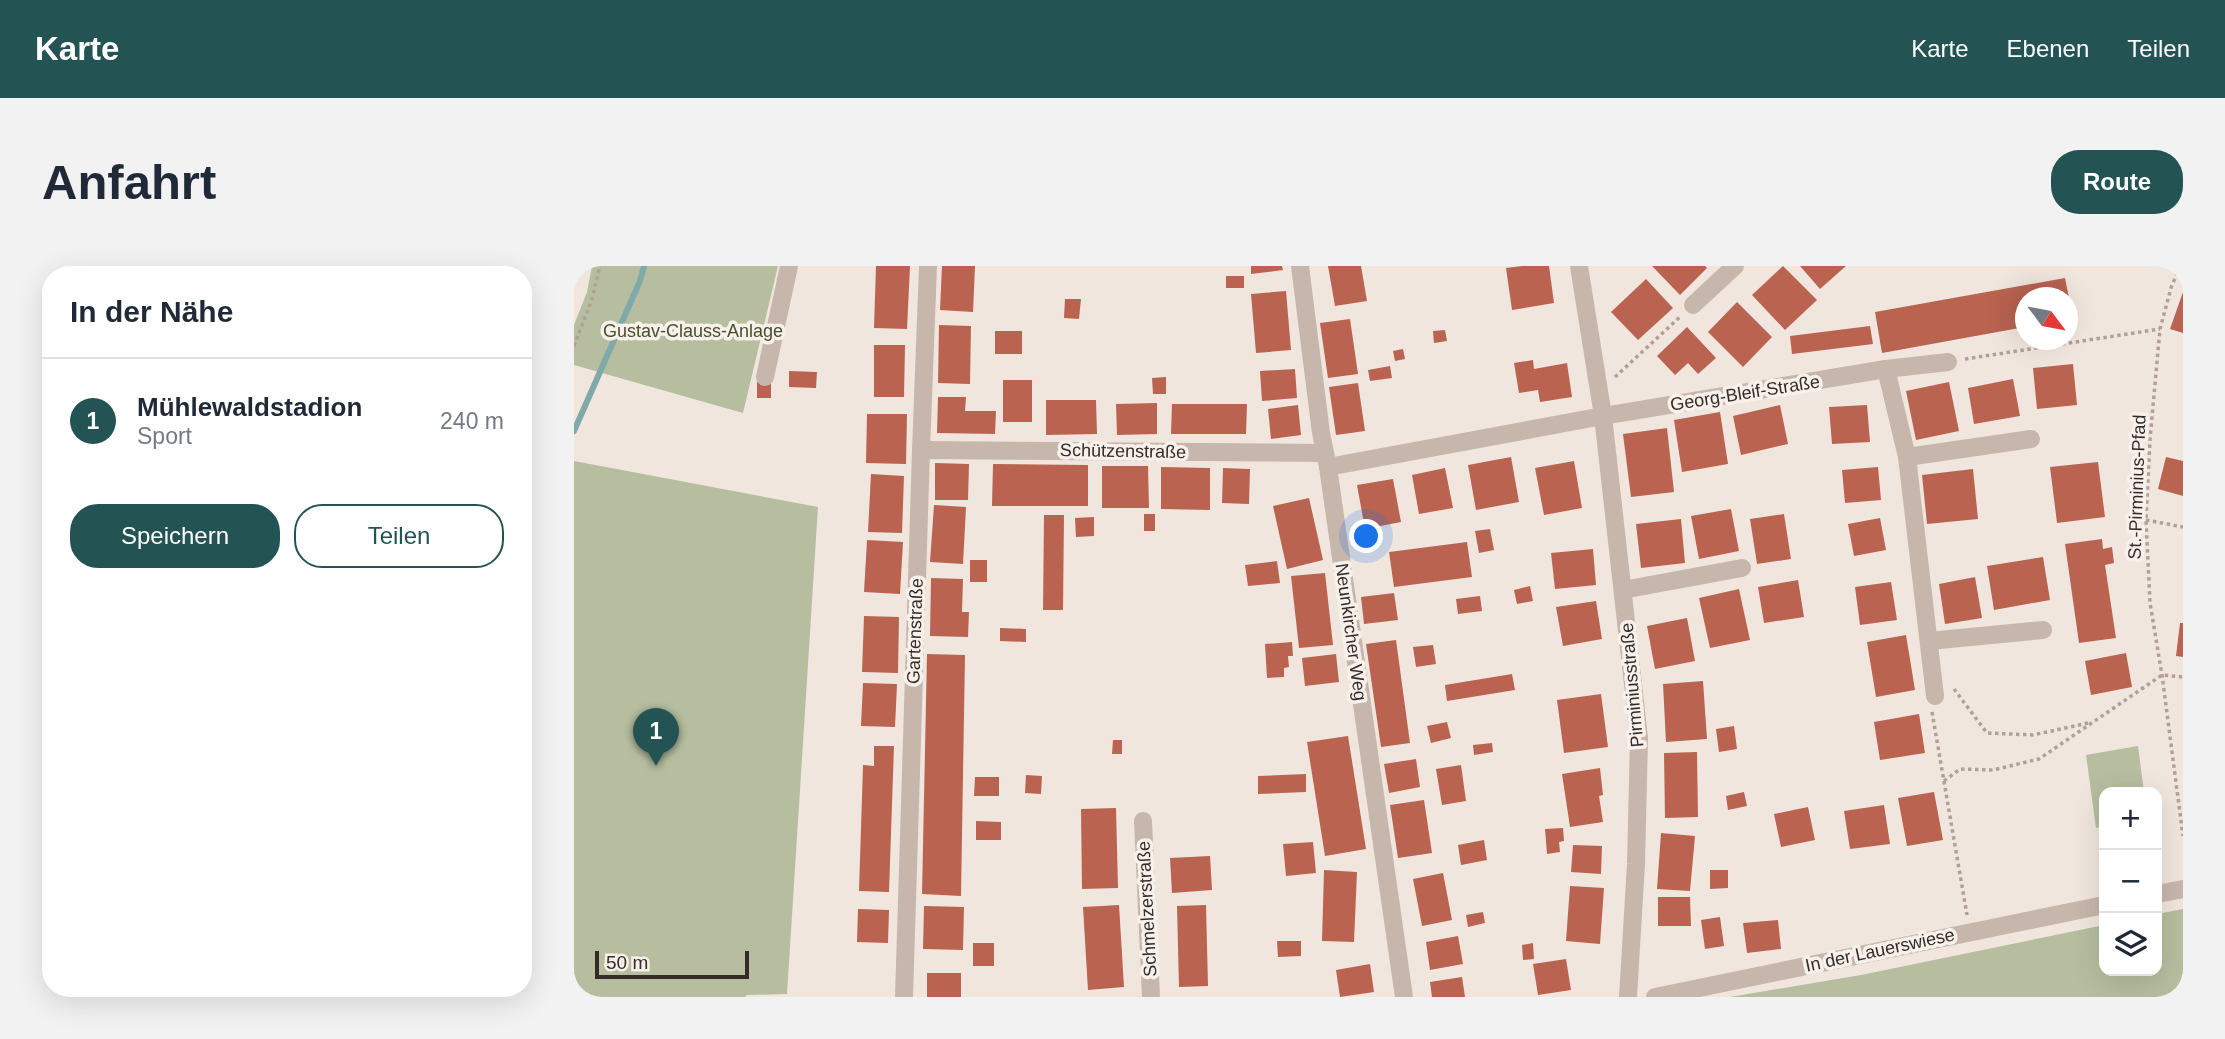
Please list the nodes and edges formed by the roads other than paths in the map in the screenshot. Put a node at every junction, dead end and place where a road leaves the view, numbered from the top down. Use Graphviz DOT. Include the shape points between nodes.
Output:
graph roads {
  1 [pos="789,266"];
  2 [pos="928,266"];
  3 [pos="1300,266"];
  4 [pos="1579,266"];
  5 [pos="1735,266"];
  6 [pos="1693,305"];
  7 [pos="1948,362"];
  8 [pos="1886,369"];
  9 [pos="765,377"];
  10 [pos="1603,416"];
  11 [pos="2031,439"];
  12 [pos="921,450"];
  13 [pos="1906,457"];
  14 [pos="1326,460"];
  15 [pos="1742,568"];
  16 [pos="1623,590"];
  17 [pos="2043,630"];
  18 [pos="1929,641"];
  19 [pos="1935,696"];
  20 [pos="1143,821"];
  21 [pos="2183,889"];
  22 [pos="2162,893"];
  23 [pos="2099,906"];
  24 [pos="904,997"];
  25 [pos="1151,997"];
  26 [pos="1404,997"];
  27 [pos="1628,997"];
  28 [pos="1655,997"];
  1 -- 9 [label="street"];
  2 -- 12 [label="street, Gartenstraße"];
  3 -- 14 [label="street, Neunkircher Weg"];
  4 -- 10 [label="street"];
  5 -- 6 [label="street"];
  7 -- 8 [label="street, Georg-Bleif-Straße"];
  8 -- 10 [label="street, Georg-Bleif-Straße"];
  8 -- 13 [label="street"];
  10 -- 14 [label="street, Georg-Bleif-Straße"];
  10 -- 16 [label="street, Pirminiusstraße"];
  11 -- 13 [label="street"];
  12 -- 14 [label="street, Schützenstraße"];
  12 -- 24 [label="street, Gartenstraße"];
  13 -- 18 [label="street"];
  14 -- 26 [label="street, Neunkircher Weg"];
  15 -- 16 [label="street"];
  16 -- 27 [label="street, Pirminiusstraße" via="1640,737"];
  17 -- 18 [label="street"];
  18 -- 19 [label="street"];
  20 -- 25 [label="street, Schmelzerstraße"];
  21 -- 22 [label="street"];
  23 -- 28 [label="street, In der Lauerswiese"];
}
